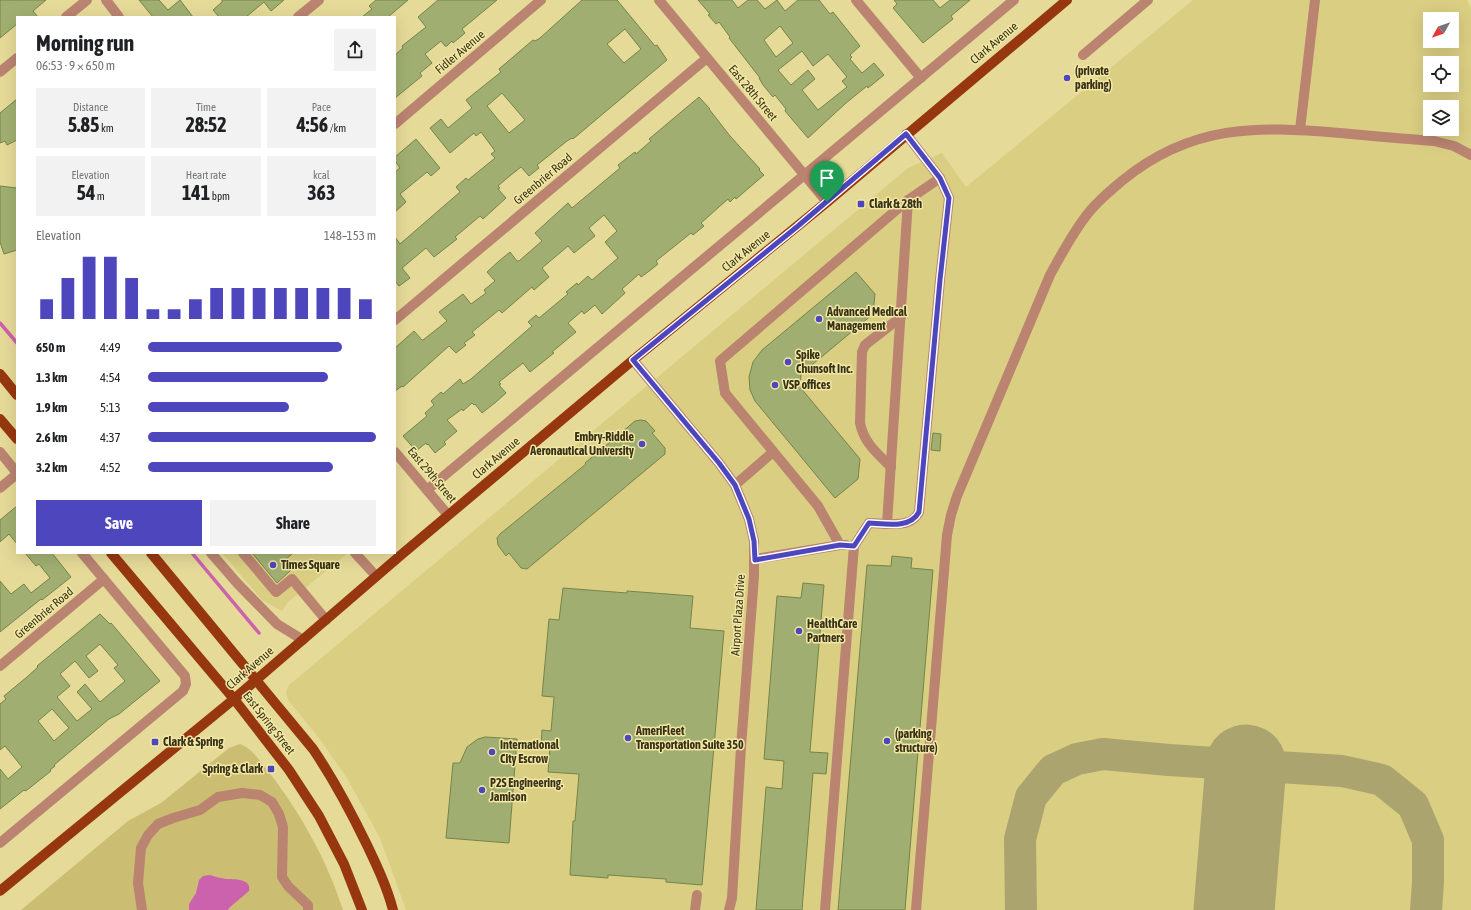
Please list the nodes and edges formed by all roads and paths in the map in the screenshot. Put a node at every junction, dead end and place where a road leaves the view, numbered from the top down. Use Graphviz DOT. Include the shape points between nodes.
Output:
graph roads {
  1 [pos="87,0"];
  2 [pos="106,0"];
  3 [pos="319,0"];
  4 [pos="541,0"];
  5 [pos="659,0"];
  6 [pos="856,0"];
  7 [pos="1014,0"];
  8 [pos="1066,0"];
  9 [pos="1148,0"];
  10 [pos="1315,0"];
  11 [pos="67,16"];
  12 [pos="119,16"];
  13 [pos="299,16"];
  14 [pos="1083,55"];
  15 [pos="707,58"];
  16 [pos="16,59"];
  17 [pos="0,72"];
  18 [pos="921,78"];
  19 [pos="396,123"];
  20 [pos="1300,130"];
  21 [pos="906,134"];
  22 [pos="1471,156"];
  23 [pos="805,176"];
  24 [pos="940,178"];
  25 [pos="908,200"];
  26 [pos="827,202"];
  27 [pos="901,317"];
  28 [pos="396,319"];
  29 [pos="633,360"];
  30 [pos="0,374"];
  31 [pos="16,394"];
  32 [pos="0,419"];
  33 [pos="16,438"];
  34 [pos="0,452"];
  35 [pos="773,452"];
  36 [pos="396,453"];
  37 [pos="891,466"];
  38 [pos="16,472"];
  39 [pos="16,474"];
  40 [pos="735,485"];
  41 [pos="0,488"];
  42 [pos="427,490"];
  43 [pos="448,516"];
  44 [pos="887,524"];
  45 [pos="840,545"];
  46 [pos="854,546"];
  47 [pos="83,554"];
  48 [pos="112,554"];
  49 [pos="152,554"];
  50 [pos="212,554"];
  51 [pos="244,554"];
  52 [pos="356,554"];
  53 [pos="755,560"];
  54 [pos="376,576"];
  55 [pos="104,579"];
  56 [pos="326,620"];
  57 [pos="300,642"];
  58 [pos="0,666"];
  59 [pos="256,680"];
  60 [pos="234,699"];
  61 [pos="0,843"];
  62 [pos="0,891"];
  63 [pos="697,895"];
  64 [pos="142,910"];
  65 [pos="308,910"];
  66 [pos="362,910"];
  67 [pos="393,910"];
  68 [pos="695,910"];
  69 [pos="729,910"];
  70 [pos="825,910"];
  71 [pos="916,910"];
  1 -- 11 [label="street"];
  2 -- 12 [label="street"];
  3 -- 13 [label="street"];
  4 -- 19 [label="street, Fidler Avenue"];
  5 -- 15 [label="street, East 28th Street"];
  6 -- 18 [label="street"];
  7 -- 18 [label="street, Clark Avenue"];
  8 -- 21 [label="main road, Clark Avenue"];
  9 -- 14 [label="street"];
  10 -- 20 [label="street"];
  15 -- 23 [label="street, East 28th Street"];
  15 -- 28 [label="street, Greenbrier Road"];
  16 -- 17 [label="street"];
  18 -- 23 [label="street, Clark Avenue"];
  20 -- 22 [label="street" via="1434,141 1454,146"];
  20 -- 71 [label="street" via="1221,133 1190,141 1165,152 1136,169 1108,191 1086,215 1050,276 957,496 947,535"];
  21 -- 24 [label="street"];
  21 -- 26 [label="main road, Clark Avenue"];
  23 -- 26 [label="street, East 28th Street"];
  23 -- 42 [label="street, Clark Avenue"];
  24 -- 25 [label="street"];
  24 -- 44 [label="street" via="949,198 919,512 915,519 908,523"];
  25 -- 27 [label="street"];
  25 -- 35 [label="street" via="720,360 725,393"];
  26 -- 29 [label="main road, Clark Avenue"];
  27 -- 37 [label="street"];
  27 -- 37 [label="street" via="865,345 862,352 862,434"];
  29 -- 40 [label="street, Airport Plaza Drive"];
  29 -- 43 [label="main road, Clark Avenue"];
  30 -- 31 [label="main road"];
  32 -- 33 [label="main road"];
  34 -- 38 [label="street"];
  35 -- 40 [label="street"];
  35 -- 45 [label="street" via="818,506"];
  36 -- 42 [label="street, East 29th Street"];
  37 -- 44 [label="street"];
  39 -- 41 [label="street"];
  40 -- 53 [label="street, Airport Plaza Drive" via="749,519"];
  42 -- 43 [label="street, East 29th Street"];
  43 -- 54 [label="main road, Clark Avenue"];
  44 -- 46 [label="street" via="869,523"];
  45 -- 46 [label="street"];
  45 -- 53 [label="street"];
  46 -- 70 [label="street"];
  47 -- 55 [label="street"];
  48 -- 60 [label="main road, East Spring Street"];
  49 -- 59 [label="main road, East Spring Street"];
  50 -- 57 [label="street" via="277,624"];
  51 -- 56 [label="street" via="276,592 292,579"];
  52 -- 54 [label="street"];
  53 -- 69 [label="street, Airport Plaza Drive" via="732,898"];
  54 -- 56 [label="main road, Clark Avenue"];
  55 -- 58 [label="street, Greenbrier Road"];
  55 -- 61 [label="street" via="185,676 186,684 183,691"];
  56 -- 57 [label="main road, Clark Avenue"];
  57 -- 59 [label="main road, Clark Avenue"];
  59 -- 60 [label="main road, Clark Avenue"];
  59 -- 67 [label="main road, East Spring Street" via="328,771 361,832 388,892"];
  60 -- 62 [label="main road, Clark Avenue"];
  60 -- 66 [label="main road, East Spring Street" via="289,770 319,816 344,864"];
  63 -- 68 [label="street"];
  64 -- 65 [label="street" via="138,883 141,848 148,835 158,824 200,810 218,797 242,793 260,795 272,802 279,814 283,827 282,878 308,905"];
}
